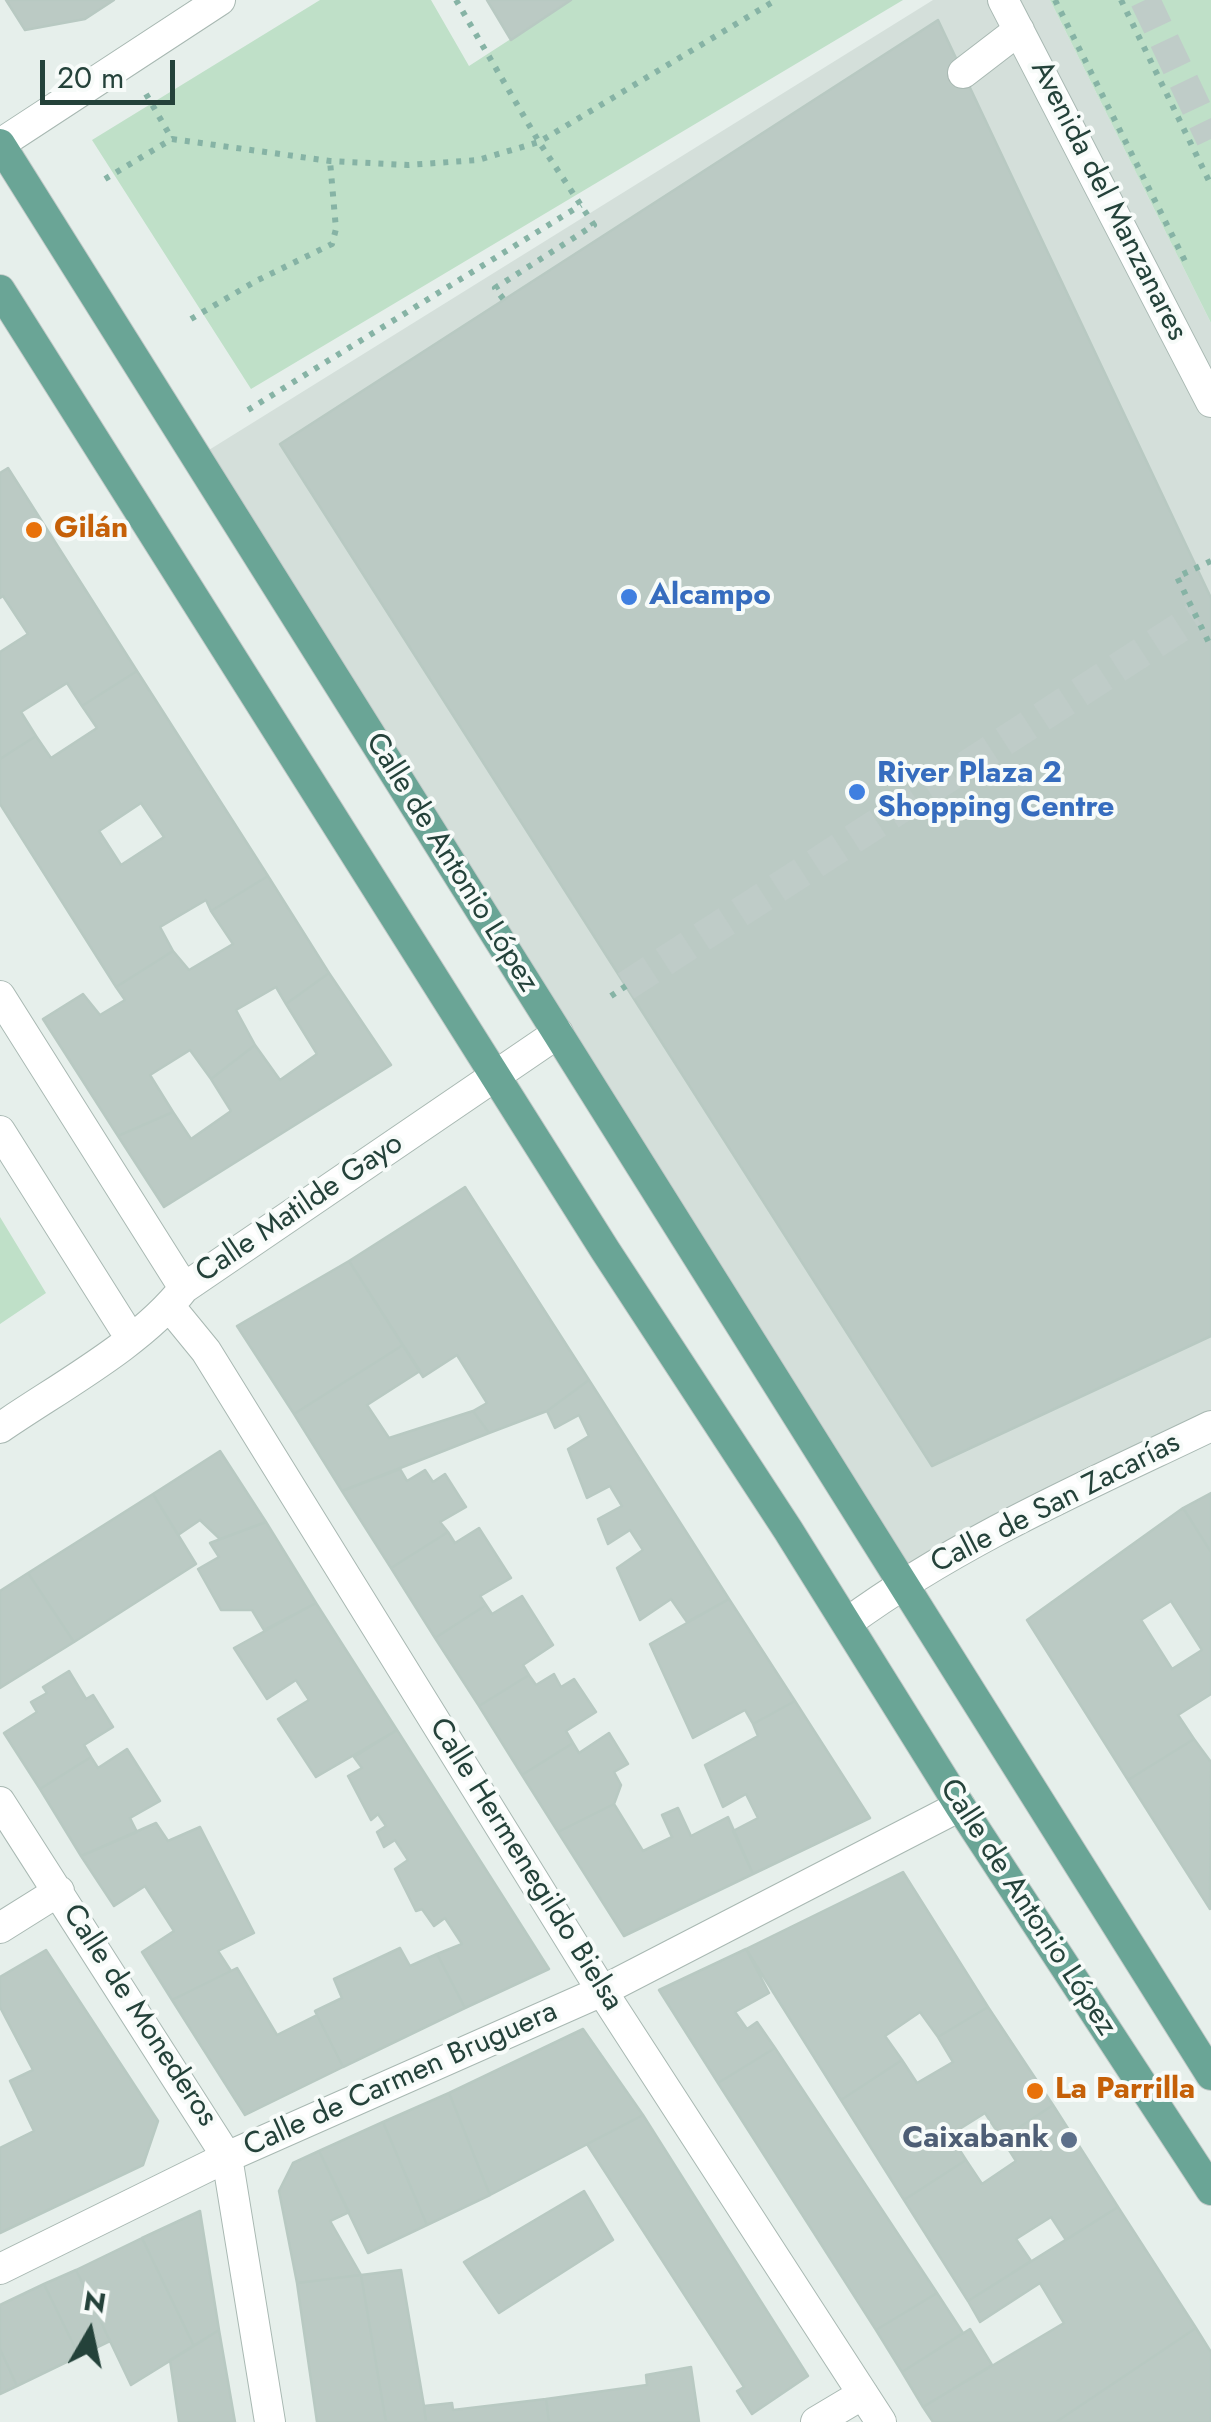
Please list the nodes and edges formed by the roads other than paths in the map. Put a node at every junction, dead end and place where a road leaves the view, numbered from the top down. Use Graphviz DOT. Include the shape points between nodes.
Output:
graph roads {
  1 [pos="220,0"];
  2 [pos="1003,0"];
  3 [pos="1019,30"];
  4 [pos="963,73"];
  5 [pos="0,144"];
  6 [pos="0,290"];
  7 [pos="1211,402"];
  8 [pos="0,996"];
  9 [pos="558,1033"];
  10 [pos="497,1076"];
  11 [pos="0,1131"];
  12 [pos="177,1298"];
  13 [pos="130,1338"];
  14 [pos="1211,1426"];
  15 [pos="0,1428"];
  16 [pos="901,1583"];
  17 [pos="847,1623"];
  18 [pos="0,1802"];
  19 [pos="960,1806"];
  20 [pos="58,1891"];
  21 [pos="0,1928"];
  22 [pos="602,1991"];
  23 [pos="1211,2075"];
  24 [pos="228,2158"];
  25 [pos="1211,2190"];
  26 [pos="0,2269"];
  27 [pos="863,2394"];
  28 [pos="270,2422"];
  29 [pos="816,2422"];
  30 [pos="881,2422"];
  1 -- 5 [label="street"];
  2 -- 3 [label="street, Avenida del Manzanares"];
  3 -- 4 [label="street"];
  3 -- 7 [label="street, Avenida del Manzanares"];
  5 -- 9 [label="main road, Calle de Antonio López"];
  6 -- 10 [label="main road, Calle de Antonio López"];
  8 -- 12 [label="street, Calle Hermenegildo Bielsa"];
  9 -- 10 [label="street, Calle Matilde Gayo"];
  9 -- 16 [label="main road, Calle de Antonio López"];
  10 -- 12 [label="street, Calle Matilde Gayo"];
  10 -- 17 [label="main road, Calle de Antonio López"];
  11 -- 13 [label="street"];
  12 -- 13 [label="street, Calle Matilde Gayo"];
  12 -- 22 [label="street, Calle Hermenegildo Bielsa"];
  13 -- 15 [label="street, Calle Matilde Gayo"];
  14 -- 16 [label="street, Calle de San Zacarías" via="978,1538"];
  16 -- 17 [label="street"];
  16 -- 23 [label="main road, Calle de Antonio López"];
  17 -- 19 [label="main road, Calle de Antonio López"];
  18 -- 20 [label="street, Calle de Monederos"];
  19 -- 22 [label="street, Calle de Carmen Bruguera"];
  19 -- 25 [label="main road, Calle de Antonio López"];
  20 -- 21 [label="street"];
  20 -- 24 [label="street, Calle de Monederos"];
  22 -- 24 [label="street, Calle de Carmen Bruguera"];
  22 -- 27 [label="street, Calle Hermenegildo Bielsa"];
  24 -- 26 [label="street, Calle de Carmen Bruguera"];
  24 -- 28 [label="street, Calle de Monederos"];
  27 -- 29 [label="street"];
  27 -- 30 [label="street, Calle Hermenegildo Bielsa"];
}
